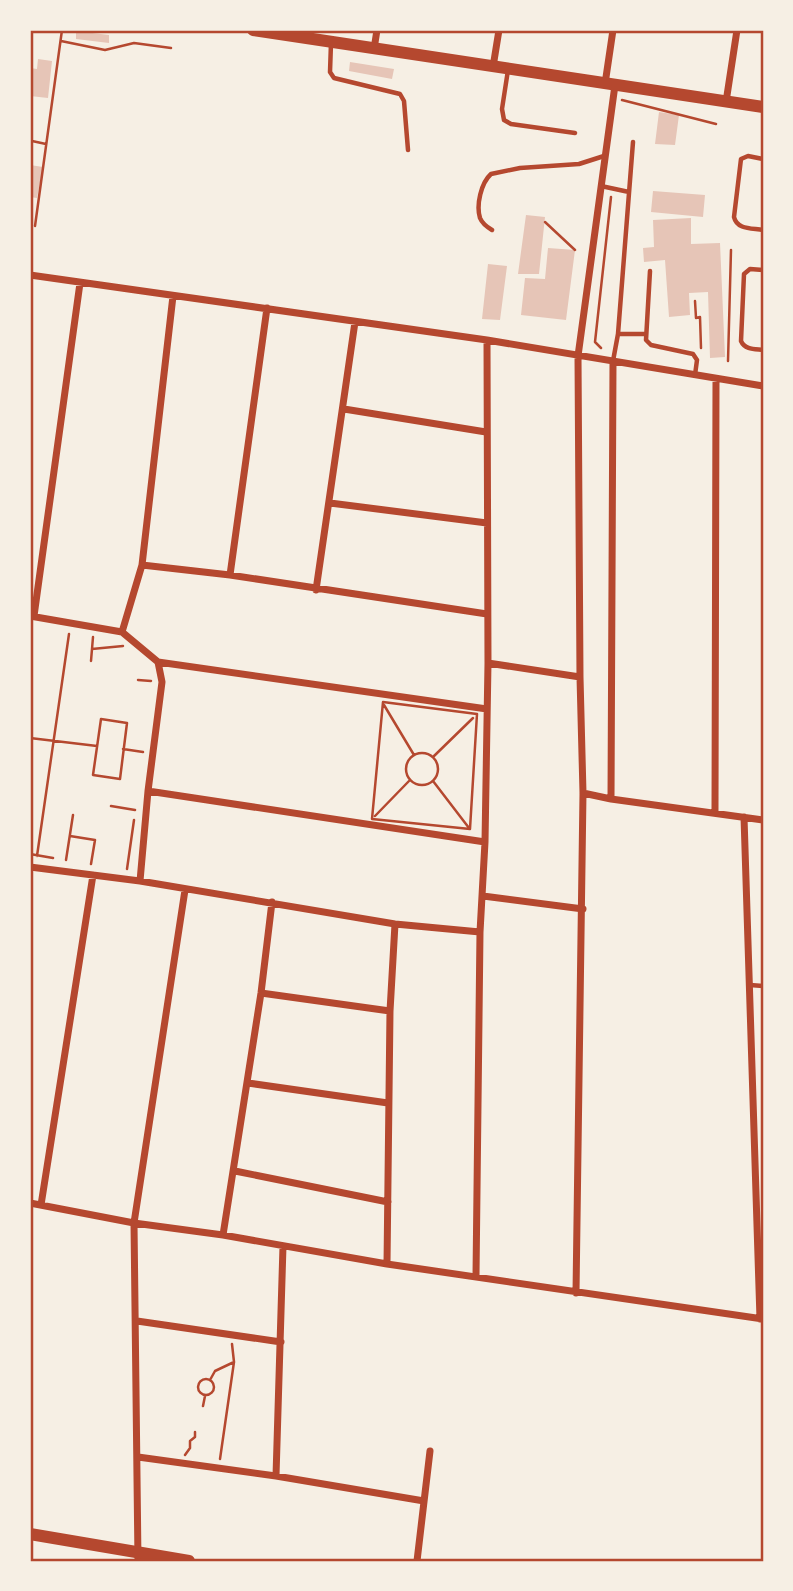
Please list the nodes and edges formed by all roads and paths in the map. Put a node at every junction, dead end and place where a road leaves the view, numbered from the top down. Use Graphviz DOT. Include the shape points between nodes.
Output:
graph roads {
  1 [pos="62,30"];
  2 [pos="254,30"];
  3 [pos="377,30"];
  4 [pos="499,30"];
  5 [pos="613,30"];
  6 [pos="737,30"];
  7 [pos="60,41"];
  8 [pos="331,42"];
  9 [pos="171,48"];
  10 [pos="374,49"];
  11 [pos="493,66"];
  12 [pos="508,69"];
  13 [pos="610,85"];
  14 [pos="622,100"];
  15 [pos="726,102"];
  16 [pos="763,107"];
  17 [pos="716,124"];
  18 [pos="30,132"];
  19 [pos="575,134"];
  20 [pos="32,141"];
  21 [pos="633,142"];
  22 [pos="46,144"];
  23 [pos="30,148"];
  24 [pos="408,150"];
  25 [pos="604,156"];
  26 [pos="763,159"];
  27 [pos="600,186"];
  28 [pos="612,188"];
  29 [pos="629,192"];
  30 [pos="545,222"];
  31 [pos="35,226"];
  32 [pos="492,230"];
  33 [pos="763,230"];
  34 [pos="575,250"];
  35 [pos="731,250"];
  36 [pos="763,270"];
  37 [pos="650,271"];
  38 [pos="30,275"];
  39 [pos="80,283"];
  40 [pos="173,296"];
  41 [pos="695,301"];
  42 [pos="267,308"];
  43 [pos="355,322"];
  44 [pos="618,334"];
  45 [pos="645,334"];
  46 [pos="487,340"];
  47 [pos="763,350"];
  48 [pos="616,352"];
  49 [pos="578,356"];
  50 [pos="728,361"];
  51 [pos="612,362"];
  52 [pos="697,365"];
  53 [pos="695,376"];
  54 [pos="716,379"];
  55 [pos="763,386"];
  56 [pos="344,409"];
  57 [pos="486,432"];
  58 [pos="330,503"];
  59 [pos="486,523"];
  60 [pos="142,565"];
  61 [pos="230,575"];
  62 [pos="316,590"];
  63 [pos="487,614"];
  64 [pos="32,616"];
  65 [pos="69,631"];
  66 [pos="122,632"];
  67 [pos="93,634"];
  68 [pos="114,637"];
  69 [pos="92,649"];
  70 [pos="91,661"];
  71 [pos="158,662"];
  72 [pos="488,663"];
  73 [pos="153,672"];
  74 [pos="580,677"];
  75 [pos="138,680"];
  76 [pos="383,702"];
  77 [pos="487,709"];
  78 [pos="477,714"];
  79 [pos="30,738"];
  80 [pos="54,741"];
  81 [pos="97,746"];
  82 [pos="123,749"];
  83 [pos="414,755"];
  84 [pos="433,757"];
  85 [pos="141,763"];
  86 [pos="410,780"];
  87 [pos="433,781"];
  88 [pos="148,791"];
  89 [pos="583,793"];
  90 [pos="611,799"];
  91 [pos="111,807"];
  92 [pos="715,812"];
  93 [pos="74,815"];
  94 [pos="744,817"];
  95 [pos="372,819"];
  96 [pos="763,820"];
  97 [pos="470,829"];
  98 [pos="70,836"];
  99 [pos="485,842"];
  100 [pos="30,854"];
  101 [pos="37,856"];
  102 [pos="92,864"];
  103 [pos="30,867"];
  104 [pos="127,870"];
  105 [pos="93,875"];
  106 [pos="140,881"];
  107 [pos="185,890"];
  108 [pos="483,895"];
  109 [pos="272,902"];
  110 [pos="583,909"];
  111 [pos="395,924"];
  112 [pos="480,932"];
  113 [pos="750,985"];
  114 [pos="763,986"];
  115 [pos="261,993"];
  116 [pos="390,1011"];
  117 [pos="248,1083"];
  118 [pos="388,1103"];
  119 [pos="234,1171"];
  120 [pos="388,1202"];
  121 [pos="30,1203"];
  122 [pos="41,1205"];
  123 [pos="134,1223"];
  124 [pos="223,1235"];
  125 [pos="283,1246"];
  126 [pos="387,1264"];
  127 [pos="476,1276"];
  128 [pos="576,1293"];
  129 [pos="762,1319"];
  130 [pos="137,1321"];
  131 [pos="231,1334"];
  132 [pos="281,1342"];
  133 [pos="234,1362"];
  134 [pos="211,1380"];
  135 [pos="205,1394"];
  136 [pos="203,1406"];
  137 [pos="195,1432"];
  138 [pos="430,1451"];
  139 [pos="138,1457"];
  140 [pos="184,1464"];
  141 [pos="219,1468"];
  142 [pos="276,1476"];
  143 [pos="424,1501"];
  144 [pos="30,1534"];
  145 [pos="138,1556"];
  146 [pos="188,1561"];
  147 [pos="417,1561"];
  1 -- 7 [label="path"];
  2 -- 8 [label="main road"];
  3 -- 10 [label="street"];
  4 -- 11 [label="street"];
  5 -- 13 [label="street"];
  6 -- 15 [label="street"];
  7 -- 9 [label="path" via="105,50 134,43"];
  7 -- 22 [label="path"];
  8 -- 10 [label="main road"];
  8 -- 24 [label="lane" via="330,72 336,80 400,93"];
  10 -- 11 [label="main road"];
  11 -- 12 [label="main road"];
  12 -- 13 [label="main road"];
  12 -- 19 [label="lane" via="502,109 505,120"];
  13 -- 15 [label="main road"];
  13 -- 25 [label="street"];
  14 -- 17 [label="path"];
  15 -- 16 [label="main road"];
  18 -- 20 [label="path"];
  20 -- 22 [label="path"];
  20 -- 23 [label="path"];
  21 -- 29 [label="lane"];
  22 -- 31 [label="path"];
  25 -- 27 [label="street"];
  25 -- 32 [label="lane" via="579,164 491,174 482,187 480,216"];
  26 -- 33 [label="lane" via="741,159 734,217 739,226"];
  27 -- 28 [label="lane"];
  27 -- 49 [label="street"];
  28 -- 29 [label="lane"];
  28 -- 48 [label="path" via="595,342"];
  29 -- 44 [label="lane"];
  30 -- 34 [label="path"];
  35 -- 50 [label="path"];
  36 -- 47 [label="lane" via="750,268 744,274 741,341"];
  37 -- 45 [label="lane"];
  38 -- 39 [label="street"];
  39 -- 40 [label="street"];
  39 -- 64 [label="street"];
  40 -- 42 [label="street"];
  40 -- 60 [label="street"];
  41 -- 52 [label="path" via="702,365"];
  42 -- 43 [label="street"];
  42 -- 61 [label="street"];
  43 -- 46 [label="street"];
  43 -- 56 [label="street"];
  44 -- 45 [label="lane"];
  44 -- 48 [label="lane"];
  45 -- 52 [label="lane" via="651,345 694,354"];
  46 -- 49 [label="street"];
  46 -- 57 [label="street"];
  48 -- 51 [label="lane"];
  49 -- 51 [label="street"];
  49 -- 74 [label="street"];
  51 -- 53 [label="street"];
  51 -- 90 [label="street"];
  52 -- 53 [label="lane"];
  53 -- 54 [label="street"];
  54 -- 55 [label="street"];
  54 -- 92 [label="street"];
  56 -- 57 [label="street"];
  56 -- 58 [label="street"];
  57 -- 59 [label="street"];
  58 -- 59 [label="street"];
  58 -- 62 [label="street"];
  59 -- 63 [label="street"];
  60 -- 61 [label="street"];
  60 -- 66 [label="street"];
  61 -- 62 [label="street"];
  62 -- 63 [label="street"];
  63 -- 72 [label="street"];
  64 -- 66 [label="street"];
  65 -- 80 [label="path"];
  66 -- 71 [label="street"];
  67 -- 69 [label="path"];
  68 -- 69 [label="path" via="124,646"];
  69 -- 70 [label="path"];
  71 -- 77 [label="street"];
  71 -- 88 [label="street" via="162,682"];
  72 -- 74 [label="street"];
  72 -- 77 [label="street"];
  73 -- 75 [label="path" via="151,681"];
  74 -- 89 [label="street"];
  76 -- 78 [label="path"];
  76 -- 83 [label="path"];
  76 -- 95 [label="path"];
  77 -- 99 [label="street"];
  78 -- 84 [label="path"];
  78 -- 97 [label="path"];
  79 -- 80 [label="path"];
  80 -- 81 [label="path"];
  80 -- 101 [label="path"];
  81 -- 82 [label="path" via="101,719 127,723"];
  81 -- 82 [label="path" via="93,775 120,779"];
  82 -- 85 [label="path" via="143,752"];
  83 -- 84 [label="path"];
  83 -- 86 [label="path" via="406,767"];
  84 -- 87 [label="path" via="438,772"];
  86 -- 87 [label="path" via="419,785"];
  86 -- 95 [label="path"];
  87 -- 97 [label="path"];
  88 -- 99 [label="street"];
  88 -- 106 [label="street"];
  89 -- 90 [label="street"];
  89 -- 110 [label="street"];
  90 -- 92 [label="street"];
  91 -- 104 [label="path" via="135,810"];
  92 -- 94 [label="street"];
  93 -- 98 [label="path"];
  94 -- 96 [label="street"];
  94 -- 113 [label="street"];
  95 -- 97 [label="path"];
  98 -- 101 [label="path" via="66,860"];
  98 -- 102 [label="path" via="95,840"];
  99 -- 108 [label="street"];
  100 -- 101 [label="path"];
  103 -- 105 [label="street"];
  105 -- 106 [label="street"];
  105 -- 122 [label="street"];
  106 -- 107 [label="street"];
  107 -- 109 [label="street"];
  107 -- 123 [label="street"];
  108 -- 110 [label="street"];
  108 -- 112 [label="street"];
  109 -- 111 [label="street"];
  109 -- 115 [label="street"];
  110 -- 128 [label="street"];
  111 -- 112 [label="street"];
  111 -- 116 [label="street"];
  112 -- 127 [label="street"];
  113 -- 114 [label="lane"];
  113 -- 129 [label="street"];
  115 -- 116 [label="street"];
  115 -- 117 [label="street"];
  116 -- 118 [label="street"];
  117 -- 118 [label="street"];
  117 -- 119 [label="street"];
  118 -- 120 [label="street"];
  119 -- 120 [label="street"];
  119 -- 124 [label="street"];
  120 -- 126 [label="street"];
  121 -- 122 [label="street"];
  122 -- 123 [label="street"];
  123 -- 124 [label="street"];
  123 -- 130 [label="street"];
  124 -- 125 [label="street"];
  125 -- 126 [label="street"];
  125 -- 132 [label="street"];
  126 -- 127 [label="street"];
  127 -- 128 [label="street"];
  128 -- 129 [label="street"];
  130 -- 131 [label="street"];
  130 -- 139 [label="street"];
  131 -- 132 [label="street"];
  131 -- 133 [label="path"];
  132 -- 142 [label="street"];
  133 -- 134 [label="path" via="215,1371"];
  133 -- 141 [label="path"];
  134 -- 135 [label="path" via="213,1390"];
  134 -- 135 [label="path" via="203,1379 198,1385"];
  135 -- 136 [label="path"];
  137 -- 140 [label="path"];
  138 -- 143 [label="street"];
  139 -- 140 [label="street"];
  139 -- 145 [label="street"];
  140 -- 141 [label="street"];
  141 -- 142 [label="street"];
  142 -- 143 [label="street"];
  143 -- 147 [label="street"];
  144 -- 145 [label="main road"];
  145 -- 146 [label="main road"];
}
